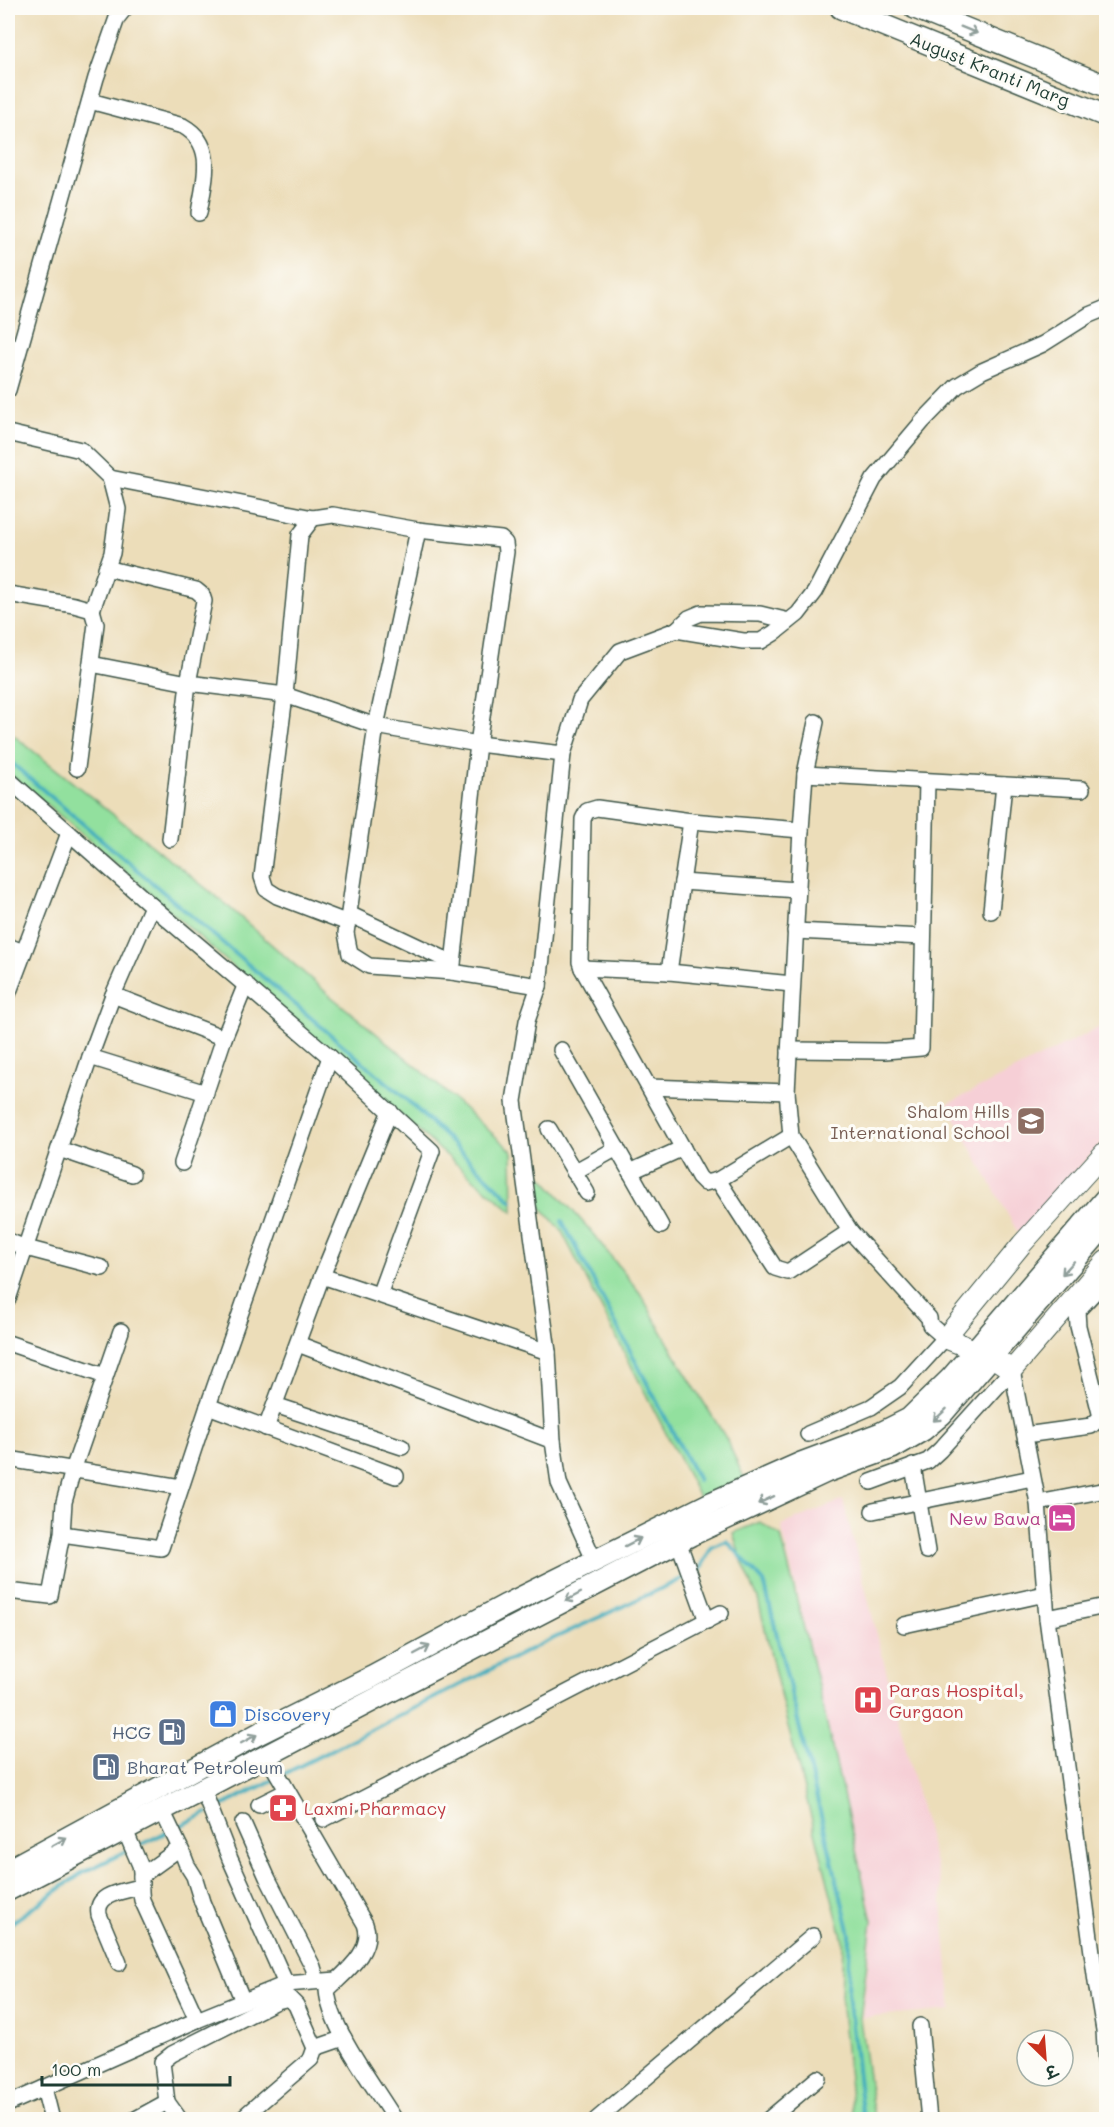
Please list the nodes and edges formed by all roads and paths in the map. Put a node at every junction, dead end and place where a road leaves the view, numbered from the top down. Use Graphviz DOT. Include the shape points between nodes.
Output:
graph roads {
  1 [pos="125,8"];
  2 [pos="841,8"];
  3 [pos="915,8"];
  4 [pos="939,12"];
  5 [pos="924,42"];
  6 [pos="1107,86"];
  7 [pos="90,101"];
  8 [pos="1107,116"];
  9 [pos="199,213"];
  10 [pos="1107,308"];
  11 [pos="8,390"];
  12 [pos="8,433"];
  13 [pos="110,478"];
  14 [pos="313,518"];
  15 [pos="418,530"];
  16 [pos="106,568"];
  17 [pos="8,594"];
  18 [pos="92,610"];
  19 [pos="789,621"];
  20 [pos="676,630"];
  21 [pos="91,664"];
  22 [pos="188,683"];
  23 [pos="285,695"];
  24 [pos="816,722"];
  25 [pos="376,726"];
  26 [pos="477,744"];
  27 [pos="562,754"];
  28 [pos="77,768"];
  29 [pos="806,774"];
  30 [pos="8,779"];
  31 [pos="927,781"];
  32 [pos="1004,785"];
  33 [pos="1082,789"];
  34 [pos="691,821"];
  35 [pos="801,830"];
  36 [pos="69,833"];
  37 [pos="170,839"];
  38 [pos="682,882"];
  39 [pos="797,890"];
  40 [pos="152,906"];
  41 [pos="990,911"];
  42 [pos="348,918"];
  43 [pos="795,931"];
  44 [pos="923,937"];
  45 [pos="8,946"];
  46 [pos="23,952"];
  47 [pos="452,967"];
  48 [pos="582,968"];
  49 [pos="669,972"];
  50 [pos="246,984"];
  51 [pos="792,984"];
  52 [pos="539,986"];
  53 [pos="8,994"];
  54 [pos="113,995"];
  55 [pos="225,1038"];
  56 [pos="561,1050"];
  57 [pos="789,1050"];
  58 [pos="90,1057"];
  59 [pos="330,1057"];
  60 [pos="649,1087"];
  61 [pos="787,1092"];
  62 [pos="206,1093"];
  63 [pos="390,1112"];
  64 [pos="549,1129"];
  65 [pos="791,1136"];
  66 [pos="617,1148"];
  67 [pos="683,1148"];
  68 [pos="59,1149"];
  69 [pos="1107,1150"];
  70 [pos="183,1163"];
  71 [pos="574,1172"];
  72 [pos="630,1172"];
  73 [pos="132,1174"];
  74 [pos="718,1180"];
  75 [pos="586,1193"];
  76 [pos="1107,1198"];
  77 [pos="1107,1224"];
  78 [pos="661,1226"];
  79 [pos="850,1231"];
  80 [pos="8,1241"];
  81 [pos="26,1248"];
  82 [pos="1106,1266"];
  83 [pos="102,1268"];
  84 [pos="322,1276"];
  85 [pos="379,1295"];
  86 [pos="8,1299"];
  87 [pos="121,1331"];
  88 [pos="948,1335"];
  89 [pos="8,1343"];
  90 [pos="298,1344"];
  91 [pos="548,1352"];
  92 [pos="983,1354"];
  93 [pos="1012,1370"];
  94 [pos="105,1376"];
  95 [pos="275,1405"];
  96 [pos="208,1406"];
  97 [pos="267,1428"];
  98 [pos="808,1434"];
  99 [pos="1025,1436"];
  100 [pos="553,1441"];
  101 [pos="402,1447"];
  102 [pos="8,1460"];
  103 [pos="913,1466"];
  104 [pos="73,1470"];
  105 [pos="396,1476"];
  106 [pos="1032,1478"];
  107 [pos="871,1482"];
  108 [pos="181,1486"];
  109 [pos="1107,1490"];
  110 [pos="919,1502"];
  111 [pos="1038,1503"];
  112 [pos="873,1511"];
  113 [pos="62,1534"];
  114 [pos="678,1541"];
  115 [pos="927,1551"];
  116 [pos="595,1562"];
  117 [pos="8,1591"];
  118 [pos="1045,1594"];
  119 [pos="1107,1606"];
  120 [pos="721,1613"];
  121 [pos="1047,1618"];
  122 [pos="707,1621"];
  123 [pos="904,1625"];
  124 [pos="272,1760"];
  125 [pos="286,1788"];
  126 [pos="205,1795"];
  127 [pos="259,1805"];
  128 [pos="324,1819"];
  129 [pos="243,1822"];
  130 [pos="171,1829"];
  131 [pos="128,1836"];
  132 [pos="8,1870"];
  133 [pos="140,1876"];
  134 [pos="8,1890"];
  135 [pos="813,1936"];
  136 [pos="120,1963"];
  137 [pos="337,1980"];
  138 [pos="317,1981"];
  139 [pos="1101,1981"];
  140 [pos="286,1984"];
  141 [pos="243,2001"];
  142 [pos="197,2020"];
  143 [pos="920,2026"];
  144 [pos="1105,2030"];
  145 [pos="344,2038"];
  146 [pos="315,2048"];
  147 [pos="1107,2065"];
  148 [pos="818,2078"];
  149 [pos="44,2088"];
  150 [pos="167,2102"];
  151 [pos="8,2104"];
  152 [pos="52,2120"];
  153 [pos="134,2120"];
  154 [pos="180,2120"];
  155 [pos="240,2120"];
  156 [pos="395,2120"];
  157 [pos="596,2120"];
  158 [pos="768,2120"];
  159 [pos="929,2120"];
  1 -- 7 [label="street" via="117,18"];
  2 -- 5 [label="main road, August Kranti Marg"];
  3 -- 4 [label="main road, August Kranti Marg"];
  4 -- 5 [label="street"];
  4 -- 6 [label="main road, August Kranti Marg, one-way"];
  5 -- 8 [label="main road, August Kranti Marg"];
  7 -- 9 [label="street" via="194,132 205,150 206,165"];
  7 -- 11 [label="street"];
  10 -- 19 [label="street" via="957,386 874,479 814,592"];
  12 -- 13 [label="street" via="81,450"];
  13 -- 14 [label="street"];
  13 -- 16 [label="street" via="118,508"];
  14 -- 15 [label="street" via="333,515"];
  14 -- 23 [label="street" via="300,535"];
  15 -- 25 [label="street"];
  15 -- 26 [label="street" via="501,539 505,543"];
  16 -- 18 [label="street"];
  16 -- 22 [label="street" via="202,594 204,601"];
  17 -- 18 [label="street"];
  18 -- 21 [label="street" via="96,624"];
  19 -- 20 [label="street" via="760,614 700,613"];
  19 -- 20 [label="street" via="761,641"];
  20 -- 27 [label="street" via="620,651 580,700"];
  21 -- 22 [label="street"];
  21 -- 28 [label="street"];
  22 -- 23 [label="street"];
  22 -- 37 [label="street"];
  23 -- 25 [label="street"];
  23 -- 42 [label="street" via="262,877 266,889 277,896"];
  24 -- 29 [label="street"];
  25 -- 26 [label="street"];
  25 -- 42 [label="street"];
  26 -- 27 [label="street"];
  26 -- 47 [label="street"];
  27 -- 52 [label="street"];
  29 -- 31 [label="street"];
  29 -- 35 [label="street"];
  30 -- 36 [label="street"];
  31 -- 32 [label="street"];
  31 -- 44 [label="street"];
  32 -- 33 [label="street"];
  32 -- 41 [label="street"];
  34 -- 35 [label="street"];
  34 -- 38 [label="street"];
  34 -- 48 [label="street" via="597,808 587,811 583,819"];
  35 -- 39 [label="street"];
  36 -- 40 [label="street"];
  36 -- 46 [label="street"];
  38 -- 39 [label="street"];
  38 -- 49 [label="street"];
  39 -- 43 [label="street"];
  40 -- 50 [label="street"];
  40 -- 54 [label="street"];
  42 -- 47 [label="street"];
  42 -- 47 [label="street" via="350,954 369,966"];
  43 -- 44 [label="street"];
  43 -- 51 [label="street"];
  44 -- 57 [label="street" via="921,1048"];
  45 -- 46 [label="street"];
  46 -- 53 [label="street"];
  47 -- 52 [label="street"];
  48 -- 49 [label="street"];
  48 -- 60 [label="street"];
  49 -- 51 [label="street"];
  50 -- 55 [label="street"];
  50 -- 59 [label="street"];
  51 -- 57 [label="street"];
  52 -- 91 [label="street" via="527,1021 514,1101"];
  54 -- 55 [label="street"];
  54 -- 58 [label="street"];
  55 -- 62 [label="street"];
  56 -- 66 [label="street"];
  57 -- 61 [label="street"];
  58 -- 62 [label="street"];
  58 -- 68 [label="street"];
  59 -- 63 [label="street"];
  59 -- 96 [label="street"];
  60 -- 61 [label="street"];
  60 -- 67 [label="street"];
  61 -- 65 [label="street"];
  62 -- 70 [label="street"];
  63 -- 84 [label="street"];
  63 -- 85 [label="street" via="432,1152"];
  64 -- 71 [label="street"];
  65 -- 74 [label="street"];
  65 -- 79 [label="street"];
  66 -- 71 [label="street"];
  66 -- 72 [label="street"];
  67 -- 72 [label="street"];
  67 -- 74 [label="street" via="705,1183"];
  68 -- 73 [label="street"];
  68 -- 81 [label="street"];
  69 -- 88 [label="street" via="1022,1244"];
  71 -- 75 [label="street"];
  72 -- 78 [label="street"];
  74 -- 79 [label="street" via="776,1268 788,1272"];
  76 -- 92 [label="main road"];
  77 -- 92 [label="main road, one-way"];
  79 -- 88 [label="street" via="929,1318 937,1318"];
  80 -- 81 [label="street"];
  81 -- 83 [label="street"];
  81 -- 86 [label="street"];
  82 -- 93 [label="street"];
  82 -- 99 [label="street" via="1077,1311 1101,1417 1091,1426"];
  84 -- 85 [label="street"];
  84 -- 90 [label="street"];
  85 -- 91 [label="street"];
  87 -- 94 [label="street"];
  88 -- 92 [label="street"];
  88 -- 98 [label="street" via="900,1387 871,1407"];
  89 -- 94 [label="street"];
  90 -- 95 [label="street"];
  90 -- 100 [label="street"];
  91 -- 100 [label="street"];
  92 -- 93 [label="street"];
  92 -- 114 [label="main road, one-way" via="942,1414 923,1430 892,1448 826,1472"];
  116 -- 92 [label="main road, one-way" via="713,1502 909,1419 951,1378"];
  93 -- 99 [label="street"];
  93 -- 103 [label="street" via="940,1450 928,1461"];
  94 -- 104 [label="street"];
  95 -- 97 [label="street"];
  95 -- 101 [label="street"];
  96 -- 97 [label="street"];
  96 -- 108 [label="street"];
  97 -- 105 [label="street"];
  99 -- 106 [label="street"];
  100 -- 116 [label="street" via="559,1483"];
  102 -- 104 [label="street"];
  103 -- 107 [label="street"];
  103 -- 110 [label="street"];
  104 -- 108 [label="street"];
  104 -- 113 [label="street" via="64,1502"];
  106 -- 110 [label="street"];
  106 -- 111 [label="street"];
  108 -- 113 [label="street" via="160,1548"];
  109 -- 111 [label="street"];
  110 -- 112 [label="street"];
  110 -- 115 [label="street"];
  111 -- 118 [label="street"];
  113 -- 117 [label="street" via="50,1596"];
  114 -- 122 [label="street"];
  114 -- 124 [label="main road, one-way"];
  132 -- 116 [label="main road, one-way" via="260,1733"];
  118 -- 121 [label="street"];
  118 -- 123 [label="street"];
  119 -- 121 [label="street"];
  120 -- 122 [label="street"];
  121 -- 139 [label="street"];
  122 -- 128 [label="street"];
  124 -- 125 [label="street"];
  124 -- 126 [label="main road"];
  125 -- 127 [label="street"];
  125 -- 137 [label="street" via="368,1933 365,1948"];
  126 -- 130 [label="main road"];
  126 -- 140 [label="street"];
  129 -- 138 [label="street"];
  130 -- 131 [label="main road"];
  130 -- 133 [label="street"];
  130 -- 141 [label="street" via="194,1876"];
  131 -- 133 [label="street"];
  131 -- 134 [label="main road"];
  133 -- 136 [label="street" via="99,1902 99,1915"];
  133 -- 142 [label="street" via="142,1900"];
  135 -- 157 [label="street"];
  137 -- 138 [label="street"];
  137 -- 145 [label="street" via="327,1990 328,2003"];
  138 -- 140 [label="street"];
  139 -- 144 [label="street"];
  140 -- 141 [label="street"];
  141 -- 142 [label="street"];
  142 -- 149 [label="street"];
  143 -- 159 [label="street"];
  144 -- 147 [label="street"];
  145 -- 146 [label="street"];
  145 -- 156 [label="street"];
  146 -- 150 [label="street" via="296,2006 289,1998 277,2001 162,2062"];
  146 -- 155 [label="street" via="311,2060"];
  148 -- 158 [label="street"];
  149 -- 151 [label="street"];
  149 -- 152 [label="street"];
  150 -- 153 [label="street"];
  150 -- 154 [label="street"];
}
